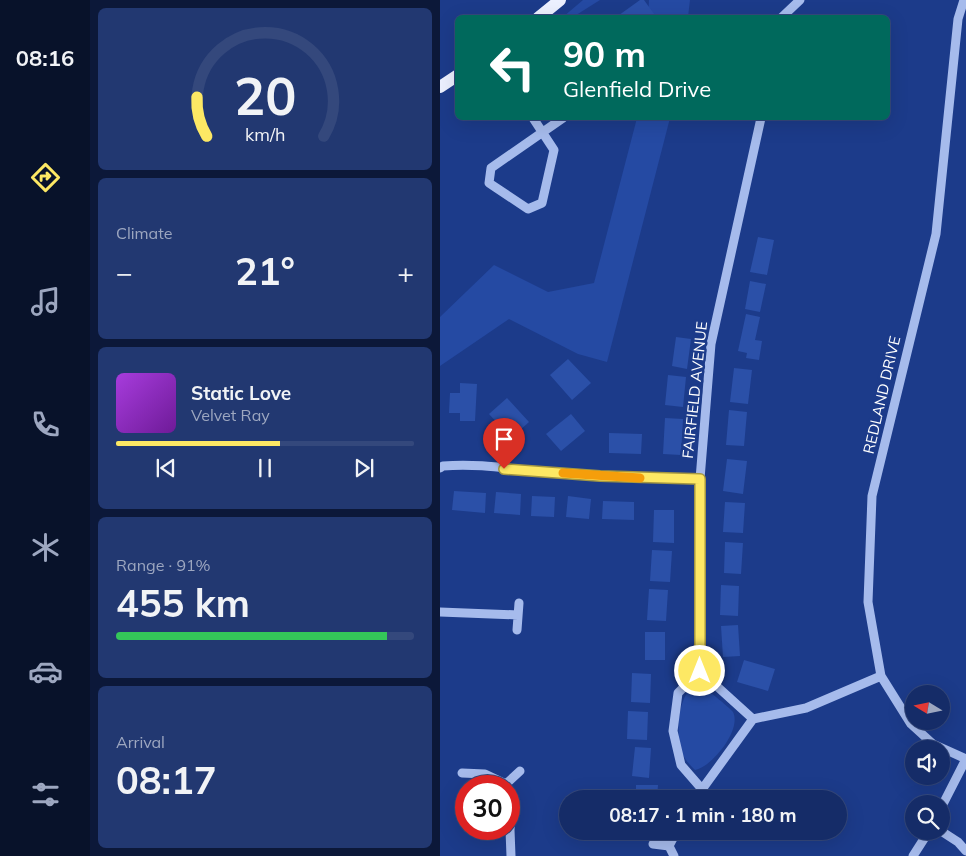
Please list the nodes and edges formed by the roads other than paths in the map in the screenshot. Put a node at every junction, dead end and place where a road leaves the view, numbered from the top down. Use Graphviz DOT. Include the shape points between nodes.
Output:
graph roads {
  1 [pos="560,0"];
  2 [pos="800,0"];
  3 [pos="964,0"];
  4 [pos="542,15"];
  5 [pos="784,15"];
  6 [pos="455,78"];
  7 [pos="440,87"];
  8 [pos="534,120"];
  9 [pos="560,120"];
  10 [pos="761,120"];
  11 [pos="542,132"];
  12 [pos="440,468"];
  13 [pos="700,479"];
  14 [pos="519,603"];
  15 [pos="440,612"];
  16 [pos="518,615"];
  17 [pos="517,630"];
  18 [pos="700,671"];
  19 [pos="881,676"];
  20 [pos="753,719"];
  21 [pos="966,759"];
  22 [pos="520,771"];
  23 [pos="462,772"];
  24 [pos="487,775"];
  25 [pos="517,775"];
  26 [pos="701,788"];
  27 [pos="948,795"];
  28 [pos="950,837"];
  29 [pos="510,840"];
  30 [pos="672,840"];
  31 [pos="924,840"];
  32 [pos="652,844"];
  33 [pos="669,846"];
  34 [pos="966,851"];
  35 [pos="511,856"];
  36 [pos="674,856"];
  37 [pos="914,856"];
  1 -- 4 [label="main road"];
  2 -- 5 [label="street"];
  3 -- 19 [label="street, REDLAND DRIVE" via="958,19 936,234 872,496 868,602"];
  6 -- 7 [label="main road"];
  8 -- 11 [label="street"];
  9 -- 11 [label="street"];
  10 -- 13 [label="street, FAIRFIELD AVENUE" via="711,344"];
  11 -- 11 [label="street" via="554,150 542,203 528,209 489,183 491,168"];
  12 -- 13 [label="street" via="469,464 600,476"];
  13 -- 18 [label="street, FAIRFIELD AVENUE"];
  14 -- 16 [label="street"];
  15 -- 16 [label="street"];
  16 -- 17 [label="street"];
  18 -- 20 [label="street"];
  18 -- 26 [label="street" via="678,693 673,731 681,765"];
  19 -- 20 [label="street" via="806,708"];
  19 -- 21 [label="street, REDLAND DRIVE" via="911,724 933,744"];
  20 -- 26 [label="street"];
  21 -- 27 [label="street"];
  22 -- 25 [label="street"];
  23 -- 24 [label="street"];
  28 -- 34 [label="street"];
  29 -- 35 [label="street"];
  30 -- 33 [label="street"];
  31 -- 37 [label="street"];
  32 -- 33 [label="street"];
  33 -- 36 [label="street"];
}
